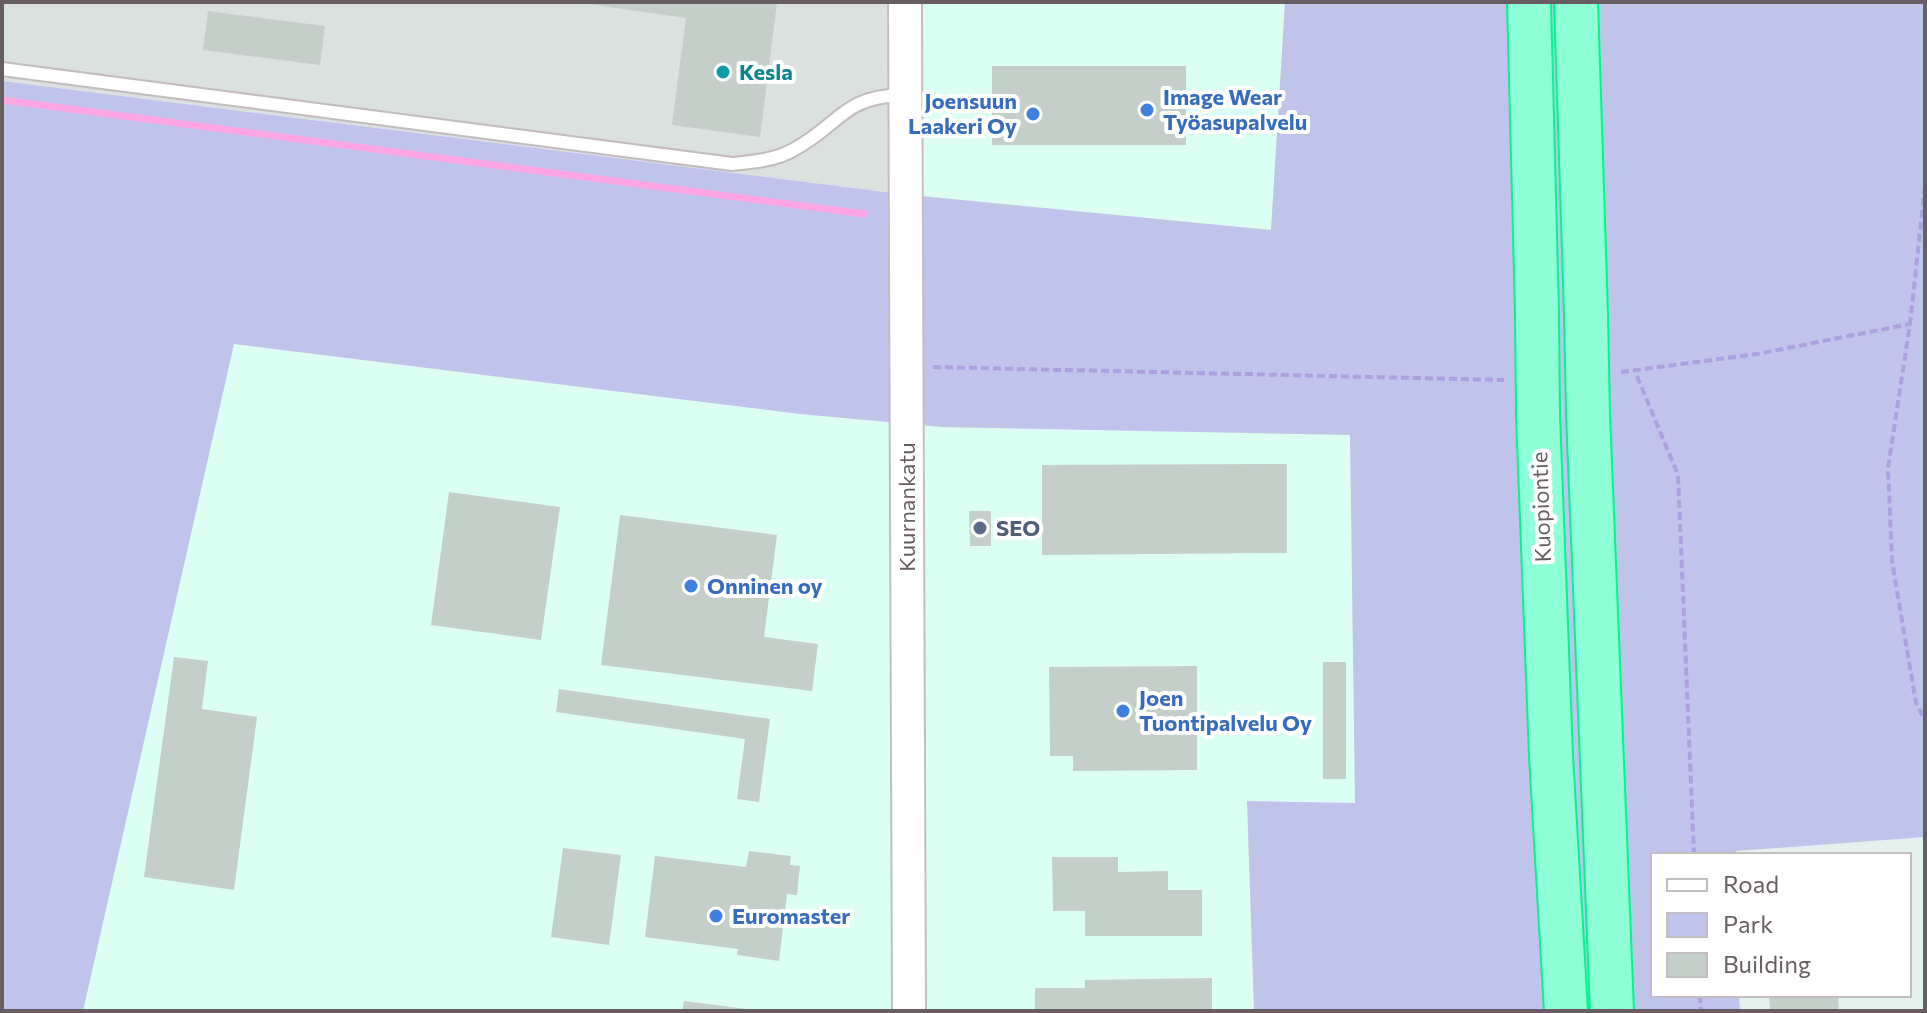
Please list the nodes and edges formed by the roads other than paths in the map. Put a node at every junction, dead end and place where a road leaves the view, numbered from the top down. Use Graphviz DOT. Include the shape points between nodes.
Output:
graph roads {
  1 [pos="905,2"];
  2 [pos="1529,2"];
  3 [pos="1576,2"];
  4 [pos="2,69"];
  5 [pos="906,95"];
  6 [pos="909,1011"];
  7 [pos="1566,1011"];
  8 [pos="1612,1011"];
  1 -- 5 [label="street, Kuurnankatu"];
  2 -- 7 [label="highway, Kuopiontie, bridge" via="1538,415"];
  3 -- 8 [label="highway, bridge"];
  4 -- 5 [label="lane" via="732,164 791,152 854,103"];
  5 -- 6 [label="street, Kuurnankatu"];
}
